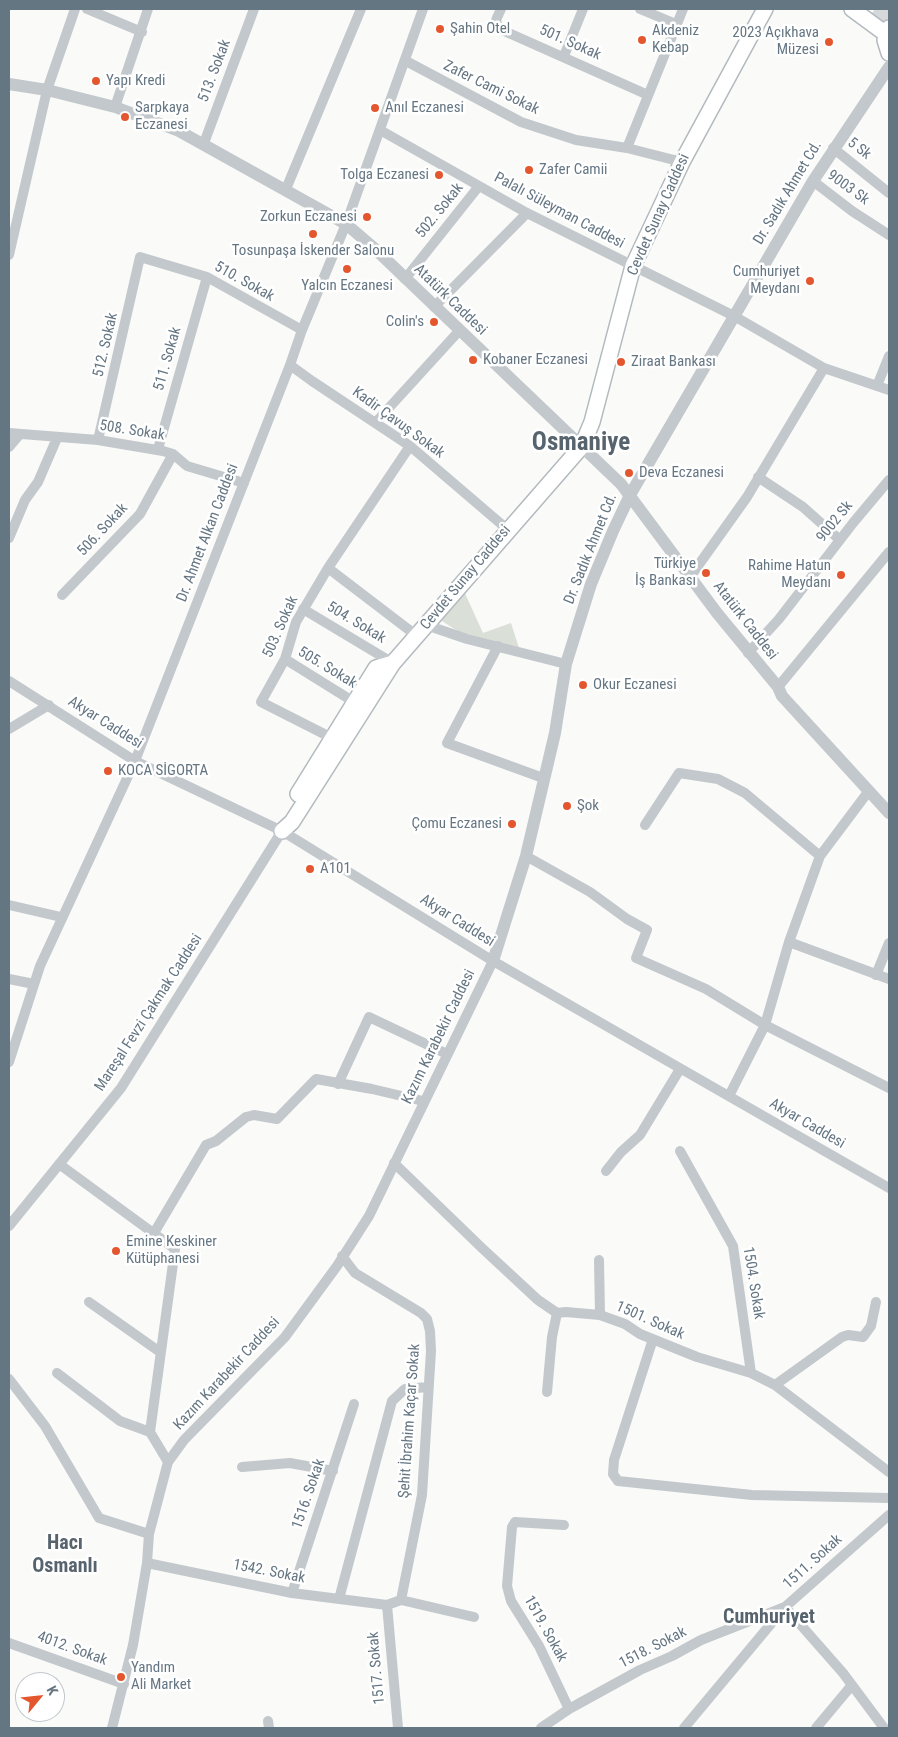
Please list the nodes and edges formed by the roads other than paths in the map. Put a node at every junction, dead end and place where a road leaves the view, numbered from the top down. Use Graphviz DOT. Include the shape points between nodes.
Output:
graph roads {
  1 [pos="75,9"];
  2 [pos="87,9"];
  3 [pos="148,9"];
  4 [pos="254,9"];
  5 [pos="361,9"];
  6 [pos="423,9"];
  7 [pos="502,9"];
  8 [pos="583,9"];
  9 [pos="640,9"];
  10 [pos="683,9"];
  11 [pos="765,9"];
  12 [pos="852,9"];
  13 [pos="868,9"];
  14 [pos="676,24"];
  15 [pos="888,29"];
  16 [pos="142,32"];
  17 [pos="889,53"];
  18 [pos="564,56"];
  19 [pos="406,61"];
  20 [pos="889,67"];
  21 [pos="9,84"];
  22 [pos="47,90"];
  23 [pos="648,95"];
  24 [pos="115,107"];
  25 [pos="380,130"];
  26 [pos="204,143"];
  27 [pos="627,148"];
  28 [pos="833,148"];
  29 [pos="682,162"];
  30 [pos="813,181"];
  31 [pos="479,186"];
  32 [pos="286,189"];
  33 [pos="889,193"];
  34 [pos="527,213"];
  35 [pos="346,224"];
  36 [pos="889,235"];
  37 [pos="9,255"];
  38 [pos="140,257"];
  39 [pos="633,266"];
  40 [pos="207,276"];
  41 [pos="405,279"];
  42 [pos="434,307"];
  43 [pos="734,316"];
  44 [pos="302,330"];
  45 [pos="459,331"];
  46 [pos="889,356"];
  47 [pos="290,365"];
  48 [pos="824,368"];
  49 [pos="877,386"];
  50 [pos="889,390"];
  51 [pos="376,422"];
  52 [pos="9,434"];
  53 [pos="20,434"];
  54 [pos="57,438"];
  55 [pos="98,440"];
  56 [pos="9,446"];
  57 [pos="410,446"];
  58 [pos="582,446"];
  59 [pos="158,450"];
  60 [pos="173,454"];
  61 [pos="758,477"];
  62 [pos="889,480"];
  63 [pos="244,483"];
  64 [pos="630,495"];
  65 [pos="507,529"];
  66 [pos="9,538"];
  67 [pos="840,540"];
  68 [pos="889,552"];
  69 [pos="328,568"];
  70 [pos="690,576"];
  71 [pos="62,595"];
  72 [pos="303,609"];
  73 [pos="421,631"];
  74 [pos="498,646"];
  75 [pos="748,653"];
  76 [pos="284,659"];
  77 [pos="393,663"];
  78 [pos="566,664"];
  79 [pos="9,681"];
  80 [pos="778,687"];
  81 [pos="354,702"];
  82 [pos="49,705"];
  83 [pos="9,729"];
  84 [pos="332,738"];
  85 [pos="135,761"];
  86 [pos="543,778"];
  87 [pos="868,792"];
  88 [pos="888,807"];
  89 [pos="645,825"];
  90 [pos="282,831"];
  91 [pos="526,856"];
  92 [pos="820,856"];
  93 [pos="9,905"];
  94 [pos="61,918"];
  95 [pos="788,942"];
  96 [pos="889,942"];
  97 [pos="494,960"];
  98 [pos="876,975"];
  99 [pos="9,979"];
  100 [pos="889,979"];
  101 [pos="34,984"];
  102 [pos="765,1025"];
  103 [pos="447,1054"];
  104 [pos="9,1062"];
  105 [pos="680,1069"];
  106 [pos="338,1084"];
  107 [pos="889,1088"];
  108 [pos="729,1096"];
  109 [pos="423,1101"];
  110 [pos="680,1151"];
  111 [pos="394,1163"];
  112 [pos="59,1164"];
  113 [pos="606,1171"];
  114 [pos="889,1188"];
  115 [pos="9,1226"];
  116 [pos="154,1233"];
  117 [pos="342,1256"];
  118 [pos="599,1260"];
  119 [pos="89,1302"];
  120 [pos="876,1302"];
  121 [pos="557,1313"];
  122 [pos="600,1316"];
  123 [pos="653,1339"];
  124 [pos="160,1352"];
  125 [pos="57,1373"];
  126 [pos="751,1373"];
  127 [pos="9,1379"];
  128 [pos="774,1386"];
  129 [pos="428,1387"];
  130 [pos="546,1392"];
  131 [pos="354,1404"];
  132 [pos="150,1432"];
  133 [pos="168,1462"];
  134 [pos="242,1467"];
  135 [pos="333,1471"];
  136 [pos="889,1472"];
  137 [pos="889,1498"];
  138 [pos="889,1515"];
  139 [pos="564,1525"];
  140 [pos="149,1534"];
  141 [pos="146,1563"];
  142 [pos="292,1593"];
  143 [pos="339,1599"];
  144 [pos="401,1600"];
  145 [pos="386,1605"];
  146 [pos="785,1607"];
  147 [pos="474,1617"];
  148 [pos="9,1642"];
  149 [pos="124,1684"];
  150 [pos="852,1685"];
  151 [pos="569,1709"];
  152 [pos="879,1726"];
  153 [pos="112,1728"];
  154 [pos="398,1728"];
  155 [pos="541,1728"];
  156 [pos="684,1728"];
  157 [pos="816,1728"];
  1 -- 22 [label="street"];
  2 -- 16 [label="street"];
  3 -- 16 [label="street"];
  4 -- 26 [label="street, 513. Sokak"];
  5 -- 32 [label="street"];
  6 -- 19 [label="street, Dr. Ahmet Alkan Caddesi"];
  7 -- 18 [label="street, 501. Sokak" via="496,20 499,28"];
  8 -- 18 [label="street"];
  9 -- 14 [label="street"];
  10 -- 14 [label="street"];
  11 -- 29 [label="main road, Cevdet Sunay Caddesi"];
  12 -- 15 [label="main road"];
  13 -- 15 [label="main road"];
  14 -- 23 [label="street"];
  15 -- 17 [label="main road" via="886,46"];
  16 -- 24 [label="street"];
  18 -- 23 [label="street, 501. Sokak"];
  19 -- 25 [label="street, Dr. Ahmet Alkan Caddesi"];
  19 -- 27 [label="street, Zafer Cami Sokak" via="522,122 576,140"];
  20 -- 28 [label="street, Dr. Sadık Ahmet Cd."];
  21 -- 22 [label="street, Atatürk Caddesi"];
  22 -- 24 [label="street, Atatürk Caddesi"];
  22 -- 37 [label="street"];
  23 -- 27 [label="street"];
  24 -- 26 [label="street, Atatürk Caddesi" via="179,130"];
  25 -- 31 [label="street, Palalı Süleyman Caddesi"];
  25 -- 35 [label="street, Dr. Ahmet Alkan Caddesi"];
  26 -- 32 [label="street, Atatürk Caddesi"];
  27 -- 29 [label="street, Zafer Cami Sokak"];
  28 -- 30 [label="street, Dr. Sadık Ahmet Cd."];
  28 -- 33 [label="street, 5 Sk"];
  29 -- 39 [label="main road, Cevdet Sunay Caddesi"];
  30 -- 36 [label="street, 9003 Sk"];
  30 -- 43 [label="street, Dr. Sadık Ahmet Cd."];
  31 -- 34 [label="street, Palalı Süleyman Caddesi"];
  31 -- 41 [label="street, 502. Sokak"];
  32 -- 35 [label="street, Atatürk Caddesi"];
  34 -- 39 [label="street, Palalı Süleyman Caddesi"];
  34 -- 42 [label="street"];
  35 -- 41 [label="street, Atatürk Caddesi"];
  35 -- 44 [label="street, Dr. Ahmet Alkan Caddesi"];
  38 -- 40 [label="street, 510. Sokak"];
  38 -- 55 [label="street, 512. Sokak"];
  39 -- 43 [label="street, Palalı Süleyman Caddesi"];
  39 -- 58 [label="main road, Cevdet Sunay Caddesi" via="592,422"];
  40 -- 44 [label="street, 510. Sokak"];
  40 -- 59 [label="street, 511. Sokak"];
  41 -- 42 [label="street, Atatürk Caddesi"];
  42 -- 45 [label="street, Atatürk Caddesi"];
  43 -- 48 [label="street, Palalı Süleyman Caddesi"];
  43 -- 64 [label="street, Dr. Sadık Ahmet Cd."];
  44 -- 47 [label="street, Dr. Ahmet Alkan Caddesi"];
  45 -- 51 [label="street"];
  45 -- 58 [label="street, Atatürk Caddesi"];
  46 -- 49 [label="street"];
  47 -- 51 [label="street, Kadir Çavuş Sokak"];
  47 -- 63 [label="street, Dr. Ahmet Alkan Caddesi"];
  48 -- 49 [label="street, Palalı Süleyman Caddesi"];
  48 -- 61 [label="street"];
  49 -- 50 [label="street, Palalı Süleyman Caddesi"];
  51 -- 57 [label="street, Kadir Çavuş Sokak"];
  52 -- 53 [label="street, 508. Sokak"];
  53 -- 54 [label="street, 508. Sokak"];
  53 -- 56 [label="street"];
  54 -- 55 [label="street, 508. Sokak"];
  54 -- 66 [label="street"];
  55 -- 59 [label="street, 508. Sokak"];
  57 -- 65 [label="street, Kadir Çavuş Sokak"];
  57 -- 69 [label="street, 503. Sokak"];
  58 -- 64 [label="street, Atatürk Caddesi"];
  58 -- 65 [label="main road, Cevdet Sunay Caddesi"];
  59 -- 60 [label="street, 508. Sokak"];
  60 -- 63 [label="street, 508. Sokak" via="188,466"];
  60 -- 71 [label="street, 506. Sokak" via="140,514"];
  61 -- 67 [label="street" via="803,507"];
  61 -- 70 [label="street"];
  62 -- 67 [label="street, 9002 Sk"];
  63 -- 85 [label="street, Dr. Ahmet Alkan Caddesi"];
  64 -- 70 [label="street, Atatürk Caddesi"];
  64 -- 78 [label="street, Dr. Sadık Ahmet Cd." via="591,584"];
  65 -- 73 [label="main road, Cevdet Sunay Caddesi"];
  67 -- 75 [label="street, 9002 Sk" via="779,619"];
  68 -- 80 [label="street"];
  69 -- 72 [label="street, 503. Sokak"];
  69 -- 73 [label="street"];
  70 -- 75 [label="street, Atatürk Caddesi"];
  72 -- 76 [label="street, 503. Sokak"];
  72 -- 77 [label="street, 504. Sokak"];
  73 -- 74 [label="street"];
  73 -- 77 [label="main road, Cevdet Sunay Caddesi"];
  74 -- 78 [label="street"];
  74 -- 86 [label="street" via="447,743"];
  75 -- 80 [label="street, Atatürk Caddesi"];
  76 -- 81 [label="street, 505. Sokak"];
  76 -- 84 [label="street, 503. Sokak" via="261,702"];
  77 -- 81 [label="main road" via="376,668"];
  77 -- 90 [label="main road" via="292,822"];
  78 -- 86 [label="street, Dr. Sadık Ahmet Cd." via="555,733"];
  79 -- 82 [label="street, Akyar Caddesi"];
  80 -- 87 [label="street, Atatürk Caddesi" via="782,696"];
  81 -- 84 [label="main road"];
  82 -- 83 [label="street"];
  82 -- 85 [label="street, Akyar Caddesi"];
  84 -- 90 [label="main road" via="283,818"];
  85 -- 90 [label="street, Akyar Caddesi"];
  85 -- 94 [label="street, Dr. Ahmet Alkan Caddesi"];
  86 -- 91 [label="street, Dr. Sadık Ahmet Cd."];
  87 -- 88 [label="street, Atatürk Caddesi"];
  87 -- 92 [label="street"];
  89 -- 92 [label="street" via="680,774 718,779 745,793"];
  90 -- 97 [label="street, Akyar Caddesi"];
  90 -- 112 [label="street, Mareşal Fevzi Çakmak Caddesi" via="129,1077"];
  91 -- 97 [label="street, Dr. Sadık Ahmet Cd."];
  91 -- 102 [label="street" via="590,892 647,930 636,958 706,989"];
  92 -- 95 [label="street"];
  93 -- 94 [label="street"];
  94 -- 101 [label="street, Dr. Ahmet Alkan Caddesi"];
  95 -- 98 [label="street"];
  95 -- 102 [label="street"];
  96 -- 98 [label="street"];
  97 -- 103 [label="street, Kazım Karabekir Caddesi"];
  97 -- 105 [label="street, Akyar Caddesi"];
  98 -- 100 [label="street"];
  99 -- 101 [label="street"];
  101 -- 104 [label="street, Dr. Ahmet Alkan Caddesi"];
  102 -- 107 [label="street"];
  102 -- 108 [label="street"];
  103 -- 106 [label="street" via="369,1017"];
  103 -- 109 [label="street, Kazım Karabekir Caddesi"];
  105 -- 108 [label="street, Akyar Caddesi"];
  105 -- 113 [label="street" via="640,1135"];
  106 -- 109 [label="street"];
  106 -- 116 [label="street" via="316,1080 277,1118 246,1116 216,1141 206,1145"];
  108 -- 114 [label="street, Akyar Caddesi"];
  109 -- 111 [label="street, Kazım Karabekir Caddesi"];
  110 -- 126 [label="street, 1504. Sokak" via="733,1246"];
  111 -- 117 [label="street, Kazım Karabekir Caddesi" via="369,1216"];
  111 -- 121 [label="street" via="538,1300"];
  112 -- 115 [label="street, Mareşal Fevzi Çakmak Caddesi"];
  112 -- 116 [label="street"];
  116 -- 124 [label="street" via="175,1249"];
  117 -- 129 [label="street, Şehit İbrahim Kaçar Sokak" via="355,1273 412,1306 427,1319 432,1351"];
  117 -- 133 [label="street, Kazım Karabekir Caddesi" via="285,1336 184,1440"];
  118 -- 122 [label="street"];
  119 -- 124 [label="street"];
  120 -- 128 [label="street" via="871,1326 863,1337 842,1337"];
  121 -- 122 [label="street, 1501. Sokak"];
  121 -- 130 [label="street"];
  122 -- 123 [label="street, 1501. Sokak" via="625,1324"];
  123 -- 126 [label="street, 1501. Sokak"];
  123 -- 137 [label="street" via="614,1460 613,1474 618,1481 752,1495"];
  124 -- 132 [label="street"];
  125 -- 132 [label="street" via="120,1421"];
  126 -- 128 [label="street, 1501. Sokak"];
  127 -- 140 [label="street" via="46,1426 99,1518"];
  128 -- 136 [label="street, 1501. Sokak"];
  129 -- 143 [label="street" via="405,1390 392,1401"];
  129 -- 144 [label="street, Şehit İbrahim Kaçar Sokak" via="422,1495"];
  131 -- 135 [label="street, 1516. Sokak"];
  132 -- 133 [label="street"];
  133 -- 140 [label="street, Kazım Karabekir Caddesi"];
  134 -- 135 [label="street" via="290,1463"];
  135 -- 142 [label="street, 1516. Sokak"];
  138 -- 146 [label="street, 1511. Sokak"];
  139 -- 151 [label="street, 1519. Sokak" via="515,1522 507,1586 511,1601 539,1646"];
  140 -- 141 [label="street, Kazım Karabekir Caddesi"];
  141 -- 142 [label="street, 1542. Sokak"];
  141 -- 149 [label="street, Kazım Karabekir Caddesi"];
  142 -- 143 [label="street, 1542. Sokak"];
  143 -- 145 [label="street, 1542. Sokak"];
  144 -- 145 [label="street"];
  144 -- 147 [label="street"];
  145 -- 154 [label="street, 1517. Sokak"];
  146 -- 150 [label="street"];
  146 -- 151 [label="street, 1518. Sokak" via="702,1640"];
  146 -- 156 [label="street, 1511. Sokak"];
  148 -- 149 [label="street, 4012. Sokak"];
  149 -- 153 [label="street, Kazım Karabekir Caddesi"];
  150 -- 152 [label="street"];
  150 -- 157 [label="street"];
  151 -- 155 [label="street, 1518. Sokak"];
}
